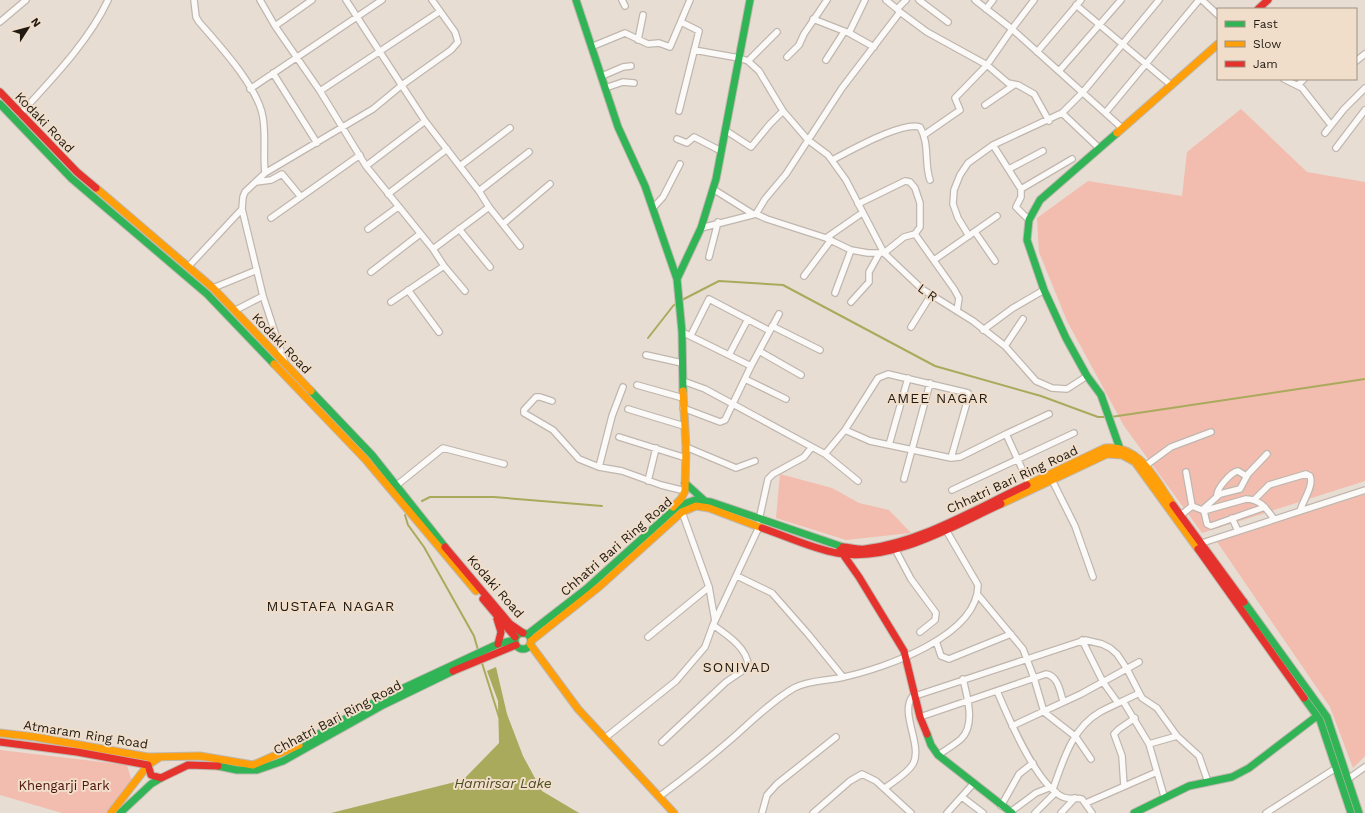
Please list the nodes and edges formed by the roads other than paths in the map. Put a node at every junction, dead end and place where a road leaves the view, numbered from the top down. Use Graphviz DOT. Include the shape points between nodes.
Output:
graph roads {
  1 [pos="26,0"];
  2 [pos="108,0"];
  3 [pos="194,0"];
  4 [pos="260,0"];
  5 [pos="312,0"];
  6 [pos="346,0"];
  7 [pos="382,0"];
  8 [pos="432,0"];
  9 [pos="576,0"];
  10 [pos="622,0"];
  11 [pos="690,0"];
  12 [pos="750,0"];
  13 [pos="827,0"];
  14 [pos="865,0"];
  15 [pos="886,0"];
  16 [pos="906,0"];
  17 [pos="919,0"];
  18 [pos="975,0"];
  19 [pos="993,0"];
  20 [pos="1034,0"];
  21 [pos="1081,0"];
  22 [pos="1121,0"];
  23 [pos="1159,0"];
  24 [pos="1199,0"];
  25 [pos="1202,0"];
  26 [pos="1268,0"];
  27 [pos="1076,5"];
  28 [pos="625,6"];
  29 [pos="1259,8"];
  30 [pos="986,9"];
  31 [pos="898,11"];
  32 [pos="439,12"];
  33 [pos="1217,14"];
  34 [pos="643,15"];
  35 [pos="357,17"];
  36 [pos="813,19"];
  37 [pos="0,22"];
  38 [pos="681,22"];
  39 [pos="948,22"];
  40 [pos="274,26"];
  41 [pos="1100,26"];
  42 [pos="1012,29"];
  43 [pos="777,32"];
  44 [pos="846,32"];
  45 [pos="638,40"];
  46 [pos="1122,43"];
  47 [pos="1217,45"];
  48 [pos="591,47"];
  49 [pos="874,47"];
  50 [pos="694,50"];
  51 [pos="380,51"];
  52 [pos="1037,52"];
  53 [pos="1365,54"];
  54 [pos="787,57"];
  55 [pos="296,58"];
  56 [pos="739,58"];
  57 [pos="826,60"];
  58 [pos="1357,60"];
  59 [pos="748,61"];
  60 [pos="1145,62"];
  61 [pos="986,65"];
  62 [pos="631,66"];
  63 [pos="1059,71"];
  64 [pos="273,73"];
  65 [pos="602,76"];
  66 [pos="1286,80"];
  67 [pos="1303,80"];
  68 [pos="634,83"];
  69 [pos="402,85"];
  70 [pos="1014,85"];
  71 [pos="1171,85"];
  72 [pos="1298,85"];
  73 [pos="250,88"];
  74 [pos="605,88"];
  75 [pos="1365,88"];
  76 [pos="320,91"];
  77 [pos="0,92"];
  78 [pos="1083,92"];
  79 [pos="0,104"];
  80 [pos="985,105"];
  81 [pos="1365,110"];
  82 [pos="679,111"];
  83 [pos="784,111"];
  84 [pos="1106,112"];
  85 [pos="1062,113"];
  86 [pos="20,114"];
  87 [pos="424,121"];
  88 [pos="1049,121"];
  89 [pos="1331,125"];
  90 [pos="343,128"];
  91 [pos="510,128"];
  92 [pos="1122,128"];
  93 [pos="725,130"];
  94 [pos="1325,133"];
  95 [pos="924,134"];
  96 [pos="677,139"];
  97 [pos="808,140"];
  98 [pos="317,143"];
  99 [pos="993,145"];
  100 [pos="1099,148"];
  101 [pos="1336,148"];
  102 [pos="447,149"];
  103 [pos="721,151"];
  104 [pos="1043,151"];
  105 [pos="529,152"];
  106 [pos="360,155"];
  107 [pos="1072,159"];
  108 [pos="832,160"];
  109 [pos="680,164"];
  110 [pos="366,166"];
  111 [pos="460,166"];
  112 [pos="1009,169"];
  113 [pos="265,173"];
  114 [pos="930,180"];
  115 [pos="256,182"];
  116 [pos="550,184"];
  117 [pos="713,189"];
  118 [pos="1021,189"];
  119 [pos="479,191"];
  120 [pos="388,194"];
  121 [pos="301,197"];
  122 [pos="858,204"];
  123 [pos="398,207"];
  124 [pos="489,207"];
  125 [pos="653,208"];
  126 [pos="242,209"];
  127 [pos="862,213"];
  128 [pos="754,214"];
  129 [pos="997,216"];
  130 [pos="271,218"];
  131 [pos="1029,220"];
  132 [pos="718,222"];
  133 [pos="503,224"];
  134 [pos="701,228"];
  135 [pos="368,229"];
  136 [pos="460,229"];
  137 [pos="975,232"];
  138 [pos="420,234"];
  139 [pos="915,234"];
  140 [pos="969,236"];
  141 [pos="828,239"];
  142 [pos="520,246"];
  143 [pos="433,249"];
  144 [pos="851,250"];
  145 [pos="882,253"];
  146 [pos="709,257"];
  147 [pos="934,260"];
  148 [pos="994,261"];
  149 [pos="444,266"];
  150 [pos="188,267"];
  151 [pos="490,267"];
  152 [pos="257,270"];
  153 [pos="371,272"];
  154 [pos="804,276"];
  155 [pos="677,279"];
  156 [pos="212,288"];
  157 [pos="408,290"];
  158 [pos="1044,290"];
  159 [pos="465,291"];
  160 [pos="835,293"];
  161 [pos="931,295"];
  162 [pos="263,296"];
  163 [pos="391,302"];
  164 [pos="851,302"];
  165 [pos="234,311"];
  166 [pos="957,311"];
  167 [pos="779,314"];
  168 [pos="748,319"];
  169 [pos="1023,319"];
  170 [pos="911,327"];
  171 [pos="771,329"];
  172 [pos="983,330"];
  173 [pos="439,332"];
  174 [pos="682,332"];
  175 [pos="691,335"];
  176 [pos="1005,346"];
  177 [pos="820,350"];
  178 [pos="759,351"];
  179 [pos="646,355"];
  180 [pos="729,355"];
  181 [pos="285,363"];
  182 [pos="682,364"];
  183 [pos="751,366"];
  184 [pos="802,374"];
  185 [pos="1087,376"];
  186 [pos="908,378"];
  187 [pos="745,379"];
  188 [pos="683,381"];
  189 [pos="930,383"];
  190 [pos="637,385"];
  191 [pos="623,388"];
  192 [pos="683,398"];
  193 [pos="786,399"];
  194 [pos="552,401"];
  195 [pos="733,405"];
  196 [pos="682,408"];
  197 [pos="628,409"];
  198 [pos="1049,414"];
  199 [pos="684,426"];
  200 [pos="845,430"];
  201 [pos="1211,432"];
  202 [pos="1074,433"];
  203 [pos="1006,434"];
  204 [pos="619,437"];
  205 [pos="889,445"];
  206 [pos="1119,446"];
  207 [pos="686,447"];
  208 [pos="812,447"];
  209 [pos="656,448"];
  210 [pos="912,451"];
  211 [pos="825,454"];
  212 [pos="1267,454"];
  213 [pos="686,458"];
  214 [pos="951,458"];
  215 [pos="755,461"];
  216 [pos="1017,461"];
  217 [pos="504,464"];
  218 [pos="1145,466"];
  219 [pos="599,467"];
  220 [pos="1186,472"];
  221 [pos="1246,476"];
  222 [pos="904,479"];
  223 [pos="1052,480"];
  224 [pos="648,481"];
  225 [pos="858,481"];
  226 [pos="685,483"];
  227 [pos="1028,484"];
  228 [pos="397,485"];
  229 [pos="952,490"];
  230 [pos="1365,490"];
  231 [pos="685,491"];
  232 [pos="1216,496"];
  233 [pos="1254,500"];
  234 [pos="705,501"];
  235 [pos="1192,506"];
  236 [pos="1265,507"];
  237 [pos="1203,511"];
  238 [pos="1300,511"];
  239 [pos="682,512"];
  240 [pos="1181,515"];
  241 [pos="1232,518"];
  242 [pos="1274,519"];
  243 [pos="661,521"];
  244 [pos="759,524"];
  245 [pos="946,530"];
  246 [pos="1238,531"];
  247 [pos="1202,544"];
  248 [pos="838,546"];
  249 [pos="896,549"];
  250 [pos="842,554"];
  251 [pos="737,576"];
  252 [pos="1093,577"];
  253 [pos="708,587"];
  254 [pos="978,595"];
  255 [pos="495,614"];
  256 [pos="714,623"];
  257 [pos="920,632"];
  258 [pos="525,634"];
  259 [pos="1011,634"];
  260 [pos="648,637"];
  261 [pos="515,640"];
  262 [pos="1082,640"];
  263 [pos="936,641"];
  264 [pos="498,644"];
  265 [pos="529,645"];
  266 [pos="906,656"];
  267 [pos="1027,658"];
  268 [pos="1139,662"];
  269 [pos="1127,669"];
  270 [pos="843,677"];
  271 [pos="1034,678"];
  272 [pos="963,679"];
  273 [pos="1103,682"];
  274 [pos="997,691"];
  275 [pos="1139,693"];
  276 [pos="916,694"];
  277 [pos="968,701"];
  278 [pos="1063,701"];
  279 [pos="1121,702"];
  280 [pos="1044,712"];
  281 [pos="1317,716"];
  282 [pos="920,717"];
  283 [pos="1135,718"];
  284 [pos="1012,726"];
  285 [pos="0,733"];
  286 [pos="1177,736"];
  287 [pos="836,737"];
  288 [pos="1076,737"];
  289 [pos="605,738"];
  290 [pos="0,742"];
  291 [pos="662,742"];
  292 [pos="1149,744"];
  293 [pos="938,755"];
  294 [pos="160,757"];
  295 [pos="168,757"];
  296 [pos="1091,759"];
  297 [pos="1033,763"];
  298 [pos="148,765"];
  299 [pos="1365,767"];
  300 [pos="1336,768"];
  301 [pos="1157,772"];
  302 [pos="161,778"];
  303 [pos="1348,779"];
  304 [pos="1208,782"];
  305 [pos="973,784"];
  306 [pos="1124,786"];
  307 [pos="885,788"];
  308 [pos="1054,789"];
  309 [pos="660,796"];
  310 [pos="1164,796"];
  311 [pos="962,798"];
  312 [pos="1075,798"];
  313 [pos="1086,804"];
  314 [pos="1001,806"];
  315 [pos="909,812"];
  316 [pos="111,813"];
  317 [pos="120,813"];
  318 [pos="674,813"];
  319 [pos="762,813"];
  320 [pos="813,813"];
  321 [pos="948,813"];
  322 [pos="983,813"];
  323 [pos="1010,813"];
  324 [pos="1035,813"];
  325 [pos="1061,813"];
  326 [pos="1092,813"];
  327 [pos="1134,813"];
  328 [pos="1266,813"];
  329 [pos="1351,813"];
  330 [pos="1359,813"];
  1 -- 37 [label="street"];
  2 -- 86 [label="street" via="60,71"];
  3 -- 73 [label="street" via="199,22"];
  4 -- 40 [label="street"];
  5 -- 40 [label="street"];
  6 -- 35 [label="street"];
  7 -- 35 [label="street"];
  8 -- 32 [label="street"];
  9 -- 48 [label="main road"];
  10 -- 28 [label="street"];
  11 -- 38 [label="street"];
  12 -- 56 [label="main road"];
  13 -- 36 [label="street"];
  14 -- 44 [label="street"];
  15 -- 31 [label="street"];
  16 -- 31 [label="street"];
  17 -- 39 [label="street"];
  18 -- 30 [label="street"];
  19 -- 30 [label="street"];
  20 -- 42 [label="street"];
  21 -- 27 [label="street"];
  22 -- 41 [label="street"];
  23 -- 46 [label="street"];
  24 -- 60 [label="street"];
  25 -- 33 [label="street"];
  26 -- 29 [label="main road"];
  27 -- 41 [label="street"];
  27 -- 52 [label="street"];
  30 -- 42 [label="street"];
  31 -- 49 [label="street"];
  31 -- 61 [label="street" via="927,32"];
  32 -- 51 [label="street"];
  32 -- 69 [label="street" via="455,32 458,42 451,50"];
  34 -- 45 [label="street"];
  35 -- 51 [label="street"];
  35 -- 55 [label="street"];
  36 -- 44 [label="street"];
  36 -- 54 [label="street" via="798,45"];
  38 -- 45 [label="street" via="670,47"];
  38 -- 50 [label="street" via="699,32"];
  40 -- 55 [label="street"];
  41 -- 46 [label="street"];
  41 -- 63 [label="street"];
  42 -- 52 [label="street"];
  42 -- 61 [label="street"];
  43 -- 59 [label="street"];
  44 -- 49 [label="street"];
  44 -- 57 [label="street"];
  45 -- 48 [label="street" via="622,33"];
  46 -- 60 [label="street"];
  46 -- 78 [label="street"];
  47 -- 71 [label="main road"];
  48 -- 65 [label="main road"];
  49 -- 97 [label="street" via="842,88"];
  50 -- 56 [label="street, L R"];
  50 -- 82 [label="street"];
  51 -- 69 [label="street"];
  51 -- 76 [label="street"];
  52 -- 63 [label="street"];
  53 -- 58 [label="street"];
  55 -- 64 [label="street"];
  55 -- 76 [label="street"];
  56 -- 59 [label="street, L R"];
  56 -- 93 [label="main road"];
  59 -- 83 [label="street, L R" via="759,71"];
  60 -- 71 [label="street"];
  60 -- 84 [label="street"];
  61 -- 70 [label="street"];
  61 -- 95 [label="street" via="955,98 960,110"];
  62 -- 65 [label="street"];
  63 -- 78 [label="street"];
  64 -- 73 [label="street"];
  64 -- 98 [label="street"];
  65 -- 74 [label="main road"];
  66 -- 72 [label="street"];
  67 -- 72 [label="street"];
  68 -- 74 [label="street" via="623,82"];
  69 -- 87 [label="street"];
  69 -- 90 [label="street" via="373,109"];
  70 -- 80 [label="street"];
  70 -- 88 [label="street" via="1034,94"];
  71 -- 92 [label="main road"];
  72 -- 89 [label="street"];
  73 -- 113 [label="street" via="259,103 263,119"];
  74 -- 125 [label="main road" via="618,127"];
  75 -- 89 [label="street"];
  76 -- 90 [label="street"];
  77 -- 86 [label="main road, Kodaki Road"];
  78 -- 84 [label="street"];
  78 -- 85 [label="street"];
  79 -- 255 [label="main road, Kodaki Road" via="72,178 207,294 366,460"];
  81 -- 101 [label="street"];
  83 -- 93 [label="street" via="751,147"];
  83 -- 97 [label="street, L R"];
  84 -- 92 [label="street"];
  85 -- 88 [label="street"];
  85 -- 100 [label="street"];
  86 -- 150 [label="main road, Kodaki Road" via="77,172"];
  87 -- 102 [label="street"];
  87 -- 110 [label="street"];
  88 -- 99 [label="street"];
  89 -- 94 [label="street"];
  90 -- 98 [label="street"];
  90 -- 106 [label="street"];
  91 -- 111 [label="street"];
  92 -- 100 [label="main road"];
  93 -- 103 [label="main road"];
  95 -- 108 [label="street" via="920,127 916,126 889,132"];
  95 -- 114 [label="street"];
  96 -- 103 [label="street" via="687,143 694,137"];
  97 -- 108 [label="street, L R"];
  97 -- 128 [label="street" via="786,174"];
  98 -- 113 [label="street"];
  99 -- 112 [label="street"];
  99 -- 140 [label="street" via="968,163 954,190 953,204"];
  100 -- 131 [label="main road" via="1040,200"];
  102 -- 111 [label="street"];
  102 -- 120 [label="street"];
  103 -- 117 [label="main road"];
  104 -- 112 [label="street"];
  105 -- 119 [label="street"];
  106 -- 110 [label="street"];
  106 -- 121 [label="street"];
  107 -- 118 [label="street"];
  108 -- 122 [label="street, L R"];
  109 -- 125 [label="street" via="663,197"];
  110 -- 120 [label="street"];
  111 -- 119 [label="street"];
  112 -- 118 [label="street"];
  113 -- 115 [label="street"];
  115 -- 121 [label="street" via="271,180 282,174"];
  115 -- 126 [label="street" via="243,197"];
  116 -- 133 [label="street"];
  117 -- 128 [label="street"];
  117 -- 134 [label="main road"];
  118 -- 131 [label="street" via="1021,197 1016,207"];
  119 -- 124 [label="street"];
  120 -- 123 [label="street"];
  121 -- 130 [label="street"];
  122 -- 127 [label="street, L R"];
  122 -- 139 [label="street" via="905,181 910,182 920,203 920,227"];
  123 -- 135 [label="street"];
  123 -- 138 [label="street"];
  124 -- 133 [label="street"];
  124 -- 136 [label="street"];
  125 -- 155 [label="main road"];
  126 -- 150 [label="street"];
  126 -- 152 [label="street"];
  127 -- 141 [label="street"];
  127 -- 145 [label="street, L R"];
  128 -- 132 [label="street"];
  128 -- 141 [label="street"];
  129 -- 137 [label="street"];
  131 -- 158 [label="main road" via="1027,240"];
  132 -- 134 [label="street"];
  132 -- 146 [label="street"];
  133 -- 142 [label="street"];
  134 -- 155 [label="main road"];
  136 -- 143 [label="street"];
  136 -- 151 [label="street"];
  137 -- 140 [label="street"];
  137 -- 148 [label="street"];
  138 -- 143 [label="street"];
  138 -- 153 [label="street"];
  139 -- 145 [label="street" via="904,237"];
  139 -- 147 [label="street"];
  140 -- 147 [label="street"];
  141 -- 144 [label="street"];
  141 -- 154 [label="street"];
  143 -- 149 [label="street"];
  144 -- 145 [label="street"];
  144 -- 160 [label="street"];
  145 -- 161 [label="street, L R"];
  145 -- 164 [label="street" via="869,272 870,282"];
  147 -- 166 [label="street" via="959,298"];
  149 -- 157 [label="street"];
  149 -- 159 [label="street"];
  150 -- 156 [label="main road, Kodaki Road"];
  152 -- 156 [label="street"];
  152 -- 162 [label="street"];
  155 -- 174 [label="main road"];
  156 -- 165 [label="main road, Kodaki Road"];
  157 -- 163 [label="street"];
  157 -- 173 [label="street"];
  158 -- 172 [label="street"];
  158 -- 185 [label="main road"];
  161 -- 166 [label="street, L R"];
  161 -- 170 [label="street"];
  162 -- 165 [label="street"];
  162 -- 181 [label="street"];
  165 -- 181 [label="main road, Kodaki Road"];
  166 -- 172 [label="street, L R" via="973,320"];
  167 -- 171 [label="street"];
  168 -- 171 [label="street"];
  168 -- 175 [label="street" via="709,299"];
  168 -- 180 [label="street"];
  169 -- 176 [label="street"];
  171 -- 177 [label="street"];
  171 -- 178 [label="street"];
  172 -- 176 [label="street, L R"];
  174 -- 175 [label="street"];
  174 -- 182 [label="main road"];
  175 -- 180 [label="street"];
  176 -- 185 [label="street, L R" via="1036,381 1052,388 1067,390"];
  178 -- 183 [label="street"];
  178 -- 184 [label="street"];
  179 -- 182 [label="street"];
  180 -- 183 [label="street"];
  181 -- 228 [label="main road, Kodaki Road" via="372,454"];
  182 -- 188 [label="main road"];
  183 -- 187 [label="street"];
  185 -- 206 [label="main road" via="1101,395"];
  186 -- 189 [label="street"];
  186 -- 200 [label="street" via="888,374 878,378"];
  186 -- 205 [label="street"];
  187 -- 193 [label="street"];
  187 -- 195 [label="street"];
  188 -- 192 [label="main road"];
  188 -- 195 [label="street" via="705,388"];
  189 -- 210 [label="street"];
  189 -- 214 [label="street" via="967,391 969,395"];
  190 -- 192 [label="street"];
  191 -- 219 [label="street" via="612,416"];
  192 -- 196 [label="main road"];
  194 -- 219 [label="street" via="536,397 524,413 553,430 579,459"];
  195 -- 196 [label="street" via="723,422"];
  195 -- 208 [label="street"];
  196 -- 199 [label="main road"];
  197 -- 199 [label="street"];
  198 -- 203 [label="street"];
  199 -- 207 [label="main road"];
  200 -- 205 [label="street" via="870,441"];
  200 -- 211 [label="street"];
  201 -- 218 [label="street" via="1171,447"];
  202 -- 216 [label="street"];
  203 -- 214 [label="street" via="960,457"];
  203 -- 216 [label="street"];
  204 -- 209 [label="street"];
  205 -- 210 [label="street"];
  206 -- 218 [label="main road" via="1132,451"];
  206 -- 227 [label="main road, Chhatri Bari Ring Road" via="1105,448"];
  207 -- 213 [label="main road"];
  207 -- 215 [label="street" via="736,468"];
  208 -- 211 [label="street"];
  208 -- 244 [label="street" via="804,457 768,479"];
  209 -- 213 [label="street"];
  209 -- 224 [label="street"];
  210 -- 214 [label="street"];
  210 -- 222 [label="street"];
  211 -- 225 [label="street"];
  212 -- 221 [label="street"];
  213 -- 226 [label="main road"];
  216 -- 227 [label="street"];
  216 -- 229 [label="street"];
  217 -- 228 [label="street" via="443,448"];
  218 -- 240 [label="main road"];
  219 -- 224 [label="street" via="622,471"];
  220 -- 235 [label="street"];
  221 -- 232 [label="street" via="1237,491"];
  221 -- 232 [label="street" via="1238,471 1233,473 1218,487"];
  223 -- 245 [label="main road, Chhatri Bari Ring Road"];
  223 -- 252 [label="street" via="1075,526"];
  223 -- 281 [label="main road, Chhatri Bari Ring Road" via="1107,454 1118,453 1135,462"];
  224 -- 231 [label="street"];
  226 -- 231 [label="main road"];
  226 -- 234 [label="main road"];
  227 -- 248 [label="main road, Chhatri Bari Ring Road" via="931,530 863,549"];
  228 -- 258 [label="main road, Kodaki Road" via="484,594 510,624"];
  230 -- 238 [label="street"];
  231 -- 243 [label="main road"];
  232 -- 237 [label="street"];
  233 -- 236 [label="street"];
  233 -- 237 [label="street" via="1246,499"];
  233 -- 238 [label="street" via="1269,485 1308,474 1311,483"];
  234 -- 243 [label="main road, Chhatri Bari Ring Road" via="695,500 678,506"];
  234 -- 244 [label="main road, Chhatri Bari Ring Road"];
  235 -- 237 [label="street"];
  235 -- 240 [label="street"];
  236 -- 241 [label="street"];
  236 -- 242 [label="street"];
  237 -- 241 [label="street" via="1209,526"];
  238 -- 242 [label="street"];
  239 -- 244 [label="main road, Chhatri Bari Ring Road" via="696,506 709,508"];
  239 -- 253 [label="street"];
  239 -- 265 [label="main road, Chhatri Bari Ring Road" via="600,586"];
  240 -- 247 [label="main road"];
  241 -- 246 [label="street"];
  242 -- 246 [label="street"];
  243 -- 258 [label="main road, Chhatri Bari Ring Road" via="545,623"];
  244 -- 248 [label="main road, Chhatri Bari Ring Road"];
  244 -- 250 [label="main road, Chhatri Bari Ring Road"];
  244 -- 251 [label="street"];
  245 -- 249 [label="main road, Chhatri Bari Ring Road"];
  245 -- 254 [label="street" via="975,577"];
  246 -- 247 [label="street"];
  247 -- 303 [label="main road" via="1327,717"];
  248 -- 250 [label="main road"];
  249 -- 250 [label="main road, Chhatri Bari Ring Road" via="863,555"];
  249 -- 257 [label="street" via="911,579 936,613 935,620"];
  250 -- 266 [label="main road" via="859,577"];
  251 -- 256 [label="street"];
  251 -- 270 [label="street" via="772,593"];
  253 -- 256 [label="street"];
  253 -- 260 [label="street"];
  254 -- 259 [label="street"];
  254 -- 263 [label="street" via="965,619"];
  255 -- 261 [label="main road, Kodaki Road"];
  255 -- 264 [label="main road, Kodaki Road" via="501,630"];
  256 -- 289 [label="street" via="705,647 676,681"];
  256 -- 291 [label="street" via="744,652 748,667 726,682"];
  258 -- 261 [label="main road, Chhatri Bari Ring Road"];
  258 -- 265 [label="main road"];
  259 -- 263 [label="street" via="949,659 941,656"];
  259 -- 267 [label="street"];
  261 -- 264 [label="main road, Chhatri Bari Ring Road"];
  261 -- 265 [label="main road" via="521,648"];
  261 -- 302 [label="main road, Chhatri Bari Ring Road" via="384,705 270,767 253,772 202,764 189,765"];
  262 -- 267 [label="street"];
  262 -- 269 [label="street" via="1092,640 1110,648"];
  262 -- 273 [label="street"];
  263 -- 266 [label="street"];
  264 -- 295 [label="main road, Chhatri Bari Ring Road" via="380,699 306,742 253,765 200,756"];
  265 -- 289 [label="main road" via="570,700"];
  266 -- 270 [label="street" via="888,665"];
  266 -- 276 [label="main road"];
  267 -- 271 [label="street"];
  267 -- 272 [label="street"];
  268 -- 269 [label="street"];
  269 -- 273 [label="street"];
  269 -- 275 [label="street"];
  270 -- 309 [label="street" via="810,682 795,688"];
  271 -- 274 [label="street"];
  271 -- 278 [label="street" via="1046,674 1053,677"];
  271 -- 280 [label="street"];
  272 -- 276 [label="street"];
  272 -- 277 [label="street"];
  273 -- 278 [label="street"];
  273 -- 279 [label="street"];
  274 -- 277 [label="street"];
  274 -- 284 [label="street"];
  275 -- 279 [label="street"];
  275 -- 286 [label="street" via="1157,708"];
  276 -- 282 [label="main road"];
  276 -- 307 [label="street" via="908,706 915,759 909,768"];
  277 -- 282 [label="street"];
  277 -- 293 [label="street" via="966,732 962,738"];
  278 -- 280 [label="street"];
  279 -- 283 [label="street"];
  279 -- 288 [label="street" via="1091,719"];
  280 -- 284 [label="street"];
  280 -- 288 [label="street"];
  281 -- 300 [label="main road, Chhatri Bari Ring Road"];
  281 -- 304 [label="main road" via="1249,768 1232,777"];
  282 -- 293 [label="main road" via="926,736"];
  283 -- 292 [label="street"];
  283 -- 306 [label="street" via="1114,734 1122,756"];
  284 -- 297 [label="street"];
  285 -- 294 [label="main road, Atmaram Ring Road"];
  286 -- 292 [label="street"];
  286 -- 304 [label="street" via="1199,756"];
  287 -- 319 [label="street" via="777,784 767,795"];
  288 -- 296 [label="street"];
  288 -- 308 [label="street" via="1062,759"];
  289 -- 309 [label="main road"];
  290 -- 298 [label="main road, Atmaram Ring Road"];
  292 -- 301 [label="street"];
  293 -- 305 [label="main road"];
  294 -- 295 [label="main road, Atmaram Ring Road"];
  294 -- 298 [label="main road"];
  297 -- 308 [label="street"];
  297 -- 314 [label="street" via="1019,774"];
  298 -- 302 [label="main road" via="151,775"];
  298 -- 316 [label="main road"];
  299 -- 303 [label="street"];
  300 -- 328 [label="street"];
  300 -- 329 [label="main road, Chhatri Bari Ring Road"];
  301 -- 306 [label="street"];
  301 -- 310 [label="street"];
  302 -- 317 [label="main road, Chhatri Bari Ring Road"];
  303 -- 330 [label="main road"];
  304 -- 310 [label="main road"];
  305 -- 311 [label="street"];
  305 -- 314 [label="main road"];
  306 -- 313 [label="street"];
  307 -- 315 [label="street"];
  307 -- 320 [label="street" via="866,774 858,775"];
  308 -- 312 [label="street" via="1064,798"];
  308 -- 323 [label="street" via="1036,793"];
  308 -- 324 [label="street"];
  309 -- 318 [label="main road"];
  310 -- 327 [label="main road"];
  311 -- 321 [label="street"];
  311 -- 322 [label="street"];
  312 -- 313 [label="street" via="1082,799"];
  312 -- 325 [label="street"];
  313 -- 326 [label="street"];
  314 -- 323 [label="main road"];
}
